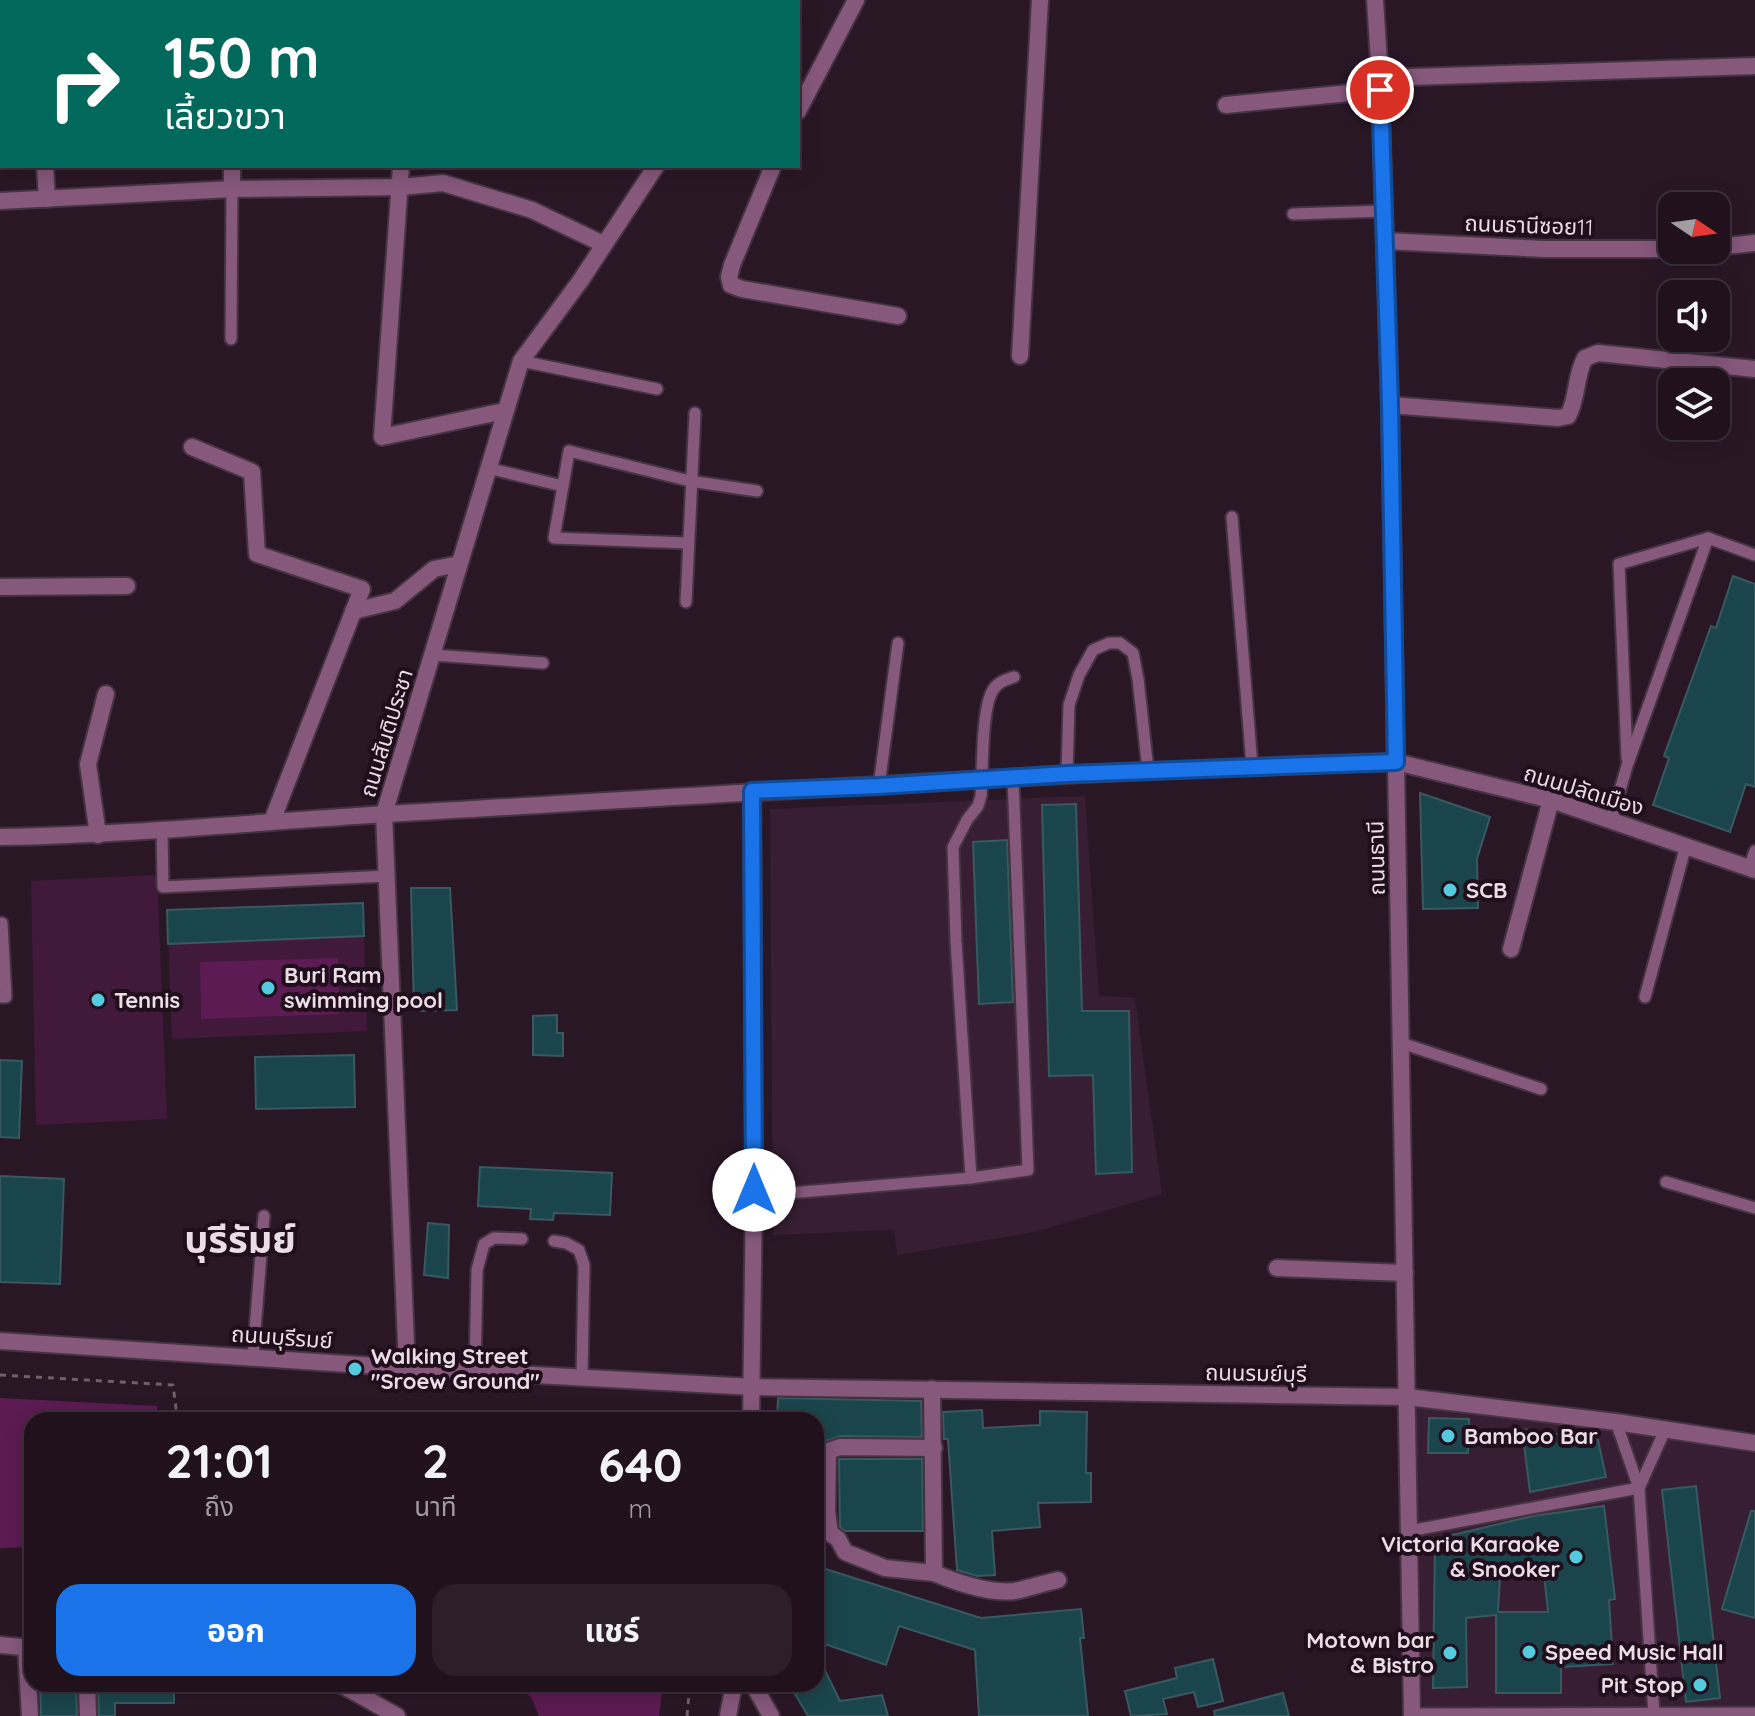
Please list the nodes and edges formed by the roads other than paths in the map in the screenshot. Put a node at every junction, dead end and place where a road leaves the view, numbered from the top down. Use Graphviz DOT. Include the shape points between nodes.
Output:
graph roads {
  1 [pos="856,0"];
  2 [pos="1040,0"];
  3 [pos="1375,0"];
  4 [pos="1755,66"];
  5 [pos="1380,84"];
  6 [pos="1226,105"];
  7 [pos="800,107"];
  8 [pos="45,168"];
  9 [pos="232,168"];
  10 [pos="401,168"];
  11 [pos="655,168"];
  12 [pos="772,168"];
  13 [pos="401,187"];
  14 [pos="232,189"];
  15 [pos="47,199"];
  16 [pos="0,201"];
  17 [pos="1384,211"];
  18 [pos="1293,214"];
  19 [pos="1385,241"];
  20 [pos="1755,243"];
  21 [pos="603,244"];
  22 [pos="1730,246"];
  23 [pos="1658,249"];
  24 [pos="898,316"];
  25 [pos="231,339"];
  26 [pos="1020,356"];
  27 [pos="521,361"];
  28 [pos="1755,369"];
  29 [pos="657,389"];
  30 [pos="1390,405"];
  31 [pos="504,411"];
  32 [pos="695,413"];
  33 [pos="192,447"];
  34 [pos="487,468"];
  35 [pos="690,481"];
  36 [pos="563,486"];
  37 [pos="757,491"];
  38 [pos="1232,517"];
  39 [pos="1708,538"];
  40 [pos="688,543"];
  41 [pos="1755,555"];
  42 [pos="459,564"];
  43 [pos="127,586"];
  44 [pos="0,587"];
  45 [pos="686,602"];
  46 [pos="353,611"];
  47 [pos="898,643"];
  48 [pos="433,655"];
  49 [pos="543,663"];
  50 [pos="1014,677"];
  51 [pos="106,694"];
  52 [pos="1396,762"];
  53 [pos="1252,766"];
  54 [pos="1627,766"];
  55 [pos="1148,770"];
  56 [pos="1067,774"];
  57 [pos="1013,778"];
  58 [pos="982,780"];
  59 [pos="879,786"];
  60 [pos="752,791"];
  61 [pos="1551,800"];
  62 [pos="384,814"];
  63 [pos="272,821"];
  64 [pos="1611,821"];
  65 [pos="162,830"];
  66 [pos="98,835"];
  67 [pos="0,837"];
  68 [pos="1686,845"];
  69 [pos="1755,851"];
  70 [pos="1752,869"];
  71 [pos="387,876"];
  72 [pos="0,923"];
  73 [pos="1511,949"];
  74 [pos="0,997"];
  75 [pos="1645,997"];
  76 [pos="1401,1043"];
  77 [pos="1541,1089"];
  78 [pos="971,1178"];
  79 [pos="1666,1182"];
  80 [pos="754,1196"];
  81 [pos="1755,1208"];
  82 [pos="264,1216"];
  83 [pos="522,1239"];
  84 [pos="554,1241"];
  85 [pos="1277,1268"];
  86 [pos="1405,1273"];
  87 [pos="0,1341"];
  88 [pos="253,1356"];
  89 [pos="407,1368"];
  90 [pos="475,1372"];
  91 [pos="582,1377"];
  92 [pos="753,1387"];
  93 [pos="932,1389"];
  94 [pos="1407,1397"];
  95 [pos="751,1412"];
  96 [pos="1616,1422"];
  97 [pos="1665,1430"];
  98 [pos="1755,1443"];
  99 [pos="934,1448"];
  100 [pos="824,1485"];
  101 [pos="1639,1488"];
  102 [pos="824,1518"];
  103 [pos="1409,1531"];
  104 [pos="934,1573"];
  105 [pos="1058,1580"];
  106 [pos="0,1645"];
  107 [pos="24,1647"];
  108 [pos="30,1692"];
  109 [pos="87,1692"];
  110 [pos="354,1692"];
  111 [pos="732,1692"];
  112 [pos="758,1692"];
  113 [pos="1755,1713"];
  114 [pos="1409,1715"];
  115 [pos="1568,1715"];
  116 [pos="1654,1715"];
  117 [pos="30,1716"];
  118 [pos="88,1716"];
  119 [pos="397,1716"];
  120 [pos="728,1716"];
  121 [pos="771,1716"];
  1 -- 7 [label="street"];
  2 -- 26 [label="street"];
  3 -- 5 [label="street, ถนนธานี"];
  4 -- 5 [label="street"];
  5 -- 6 [label="street"];
  5 -- 17 [label="street, ถนนธานี"];
  8 -- 15 [label="street"];
  9 -- 14 [label="street"];
  10 -- 13 [label="street"];
  11 -- 21 [label="street, ถนนสันติประชา"];
  12 -- 24 [label="street" via="732,265 731,285"];
  13 -- 14 [label="street"];
  13 -- 21 [label="street" via="443,183 532,210"];
  13 -- 31 [label="street" via="382,437"];
  14 -- 15 [label="street"];
  14 -- 25 [label="lane"];
  15 -- 16 [label="street"];
  17 -- 18 [label="lane"];
  17 -- 19 [label="street, ถนนธานี"];
  19 -- 23 [label="street, ถนนธานีซอย11"];
  19 -- 30 [label="street, ถนนธานี"];
  20 -- 22 [label="street"];
  21 -- 27 [label="street, ถนนสันติประชา"];
  27 -- 29 [label="lane"];
  27 -- 31 [label="street, ถนนสันติประชา"];
  28 -- 30 [label="street" via="1598,353 1585,358 1577,372 1568,416"];
  30 -- 52 [label="street, ถนนธานี"];
  31 -- 34 [label="street, ถนนสันติประชา"];
  32 -- 35 [label="lane"];
  33 -- 46 [label="street" via="252,472 257,554 362,589"];
  34 -- 36 [label="lane"];
  34 -- 42 [label="street, ถนนสันติประชา"];
  35 -- 36 [label="lane" via="569,451"];
  35 -- 37 [label="lane"];
  35 -- 40 [label="lane"];
  36 -- 40 [label="lane" via="554,538"];
  38 -- 53 [label="lane"];
  39 -- 41 [label="lane"];
  39 -- 54 [label="lane"];
  39 -- 54 [label="lane" via="1619,564"];
  40 -- 45 [label="lane"];
  42 -- 46 [label="street" via="434,569 395,601"];
  42 -- 48 [label="street, ถนนสันติประชา"];
  43 -- 44 [label="street"];
  46 -- 63 [label="street"];
  47 -- 59 [label="lane"];
  48 -- 49 [label="lane"];
  48 -- 62 [label="street, ถนนสันติประชา"];
  50 -- 58 [label="lane" via="991,691"];
  51 -- 66 [label="street" via="88,764"];
  52 -- 53 [label="street, ถนนปลัดเมือง"];
  52 -- 61 [label="street, ถนนปลัดเมือง"];
  52 -- 76 [label="street, ถนนธานี"];
  53 -- 55 [label="street, ถนนปลัดเมือง"];
  54 -- 64 [label="lane"];
  55 -- 56 [label="street, ถนนปลัดเมือง"];
  55 -- 56 [label="lane" via="1133,653 1120,643 1109,643 1093,650 1069,705"];
  56 -- 57 [label="street, ถนนปลัดเมือง"];
  57 -- 58 [label="street, ถนนปลัดเมือง"];
  57 -- 78 [label="lane" via="1028,1170"];
  58 -- 59 [label="street, ถนนปลัดเมือง"];
  58 -- 78 [label="lane" via="978,806 953,847"];
  59 -- 60 [label="street, ถนนปลัดเมือง"];
  60 -- 62 [label="street, ถนนปลัดเมือง"];
  60 -- 80 [label="street"];
  61 -- 64 [label="street, ถนนปลัดเมือง"];
  61 -- 73 [label="street"];
  62 -- 63 [label="street, ถนนปลัดเมือง"];
  62 -- 71 [label="street, ถนนสันติประชา"];
  63 -- 65 [label="street, ถนนปลัดเมือง"];
  64 -- 68 [label="street, ถนนปลัดเมือง"];
  65 -- 66 [label="street, ถนนปลัดเมือง"];
  65 -- 71 [label="lane" via="163,887"];
  66 -- 67 [label="street, ถนนปลัดเมือง"];
  68 -- 70 [label="street, ถนนปลัดเมือง"];
  68 -- 75 [label="lane"];
  69 -- 70 [label="lane"];
  71 -- 89 [label="street, ถนนสันติประชา"];
  72 -- 74 [label="lane" via="6,997"];
  76 -- 77 [label="lane"];
  76 -- 86 [label="street, ถนนธานี"];
  78 -- 80 [label="lane"];
  79 -- 81 [label="lane"];
  80 -- 92 [label="street"];
  82 -- 88 [label="lane"];
  83 -- 90 [label="lane" via="494,1238 484,1244 477,1270"];
  84 -- 91 [label="lane" via="579,1250 584,1265"];
  85 -- 86 [label="street"];
  86 -- 94 [label="street, ถนนธานี"];
  87 -- 88 [label="street, ถนนบุรีรมย์"];
  88 -- 89 [label="street, ถนนบุรีรมย์"];
  89 -- 90 [label="street, ถนนบุรีรมย์"];
  90 -- 91 [label="street, ถนนบุรีรมย์"];
  91 -- 92 [label="street, ถนนบุรีรมย์"];
  92 -- 93 [label="street, ถนนรมย์บุรี"];
  92 -- 95 [label="street"];
  93 -- 94 [label="street, ถนนรมย์บุรี"];
  93 -- 99 [label="street"];
  94 -- 96 [label="street, ถนนรมย์บุรี"];
  94 -- 103 [label="street, ถนนธานี"];
  96 -- 97 [label="street, ถนนรมย์บุรี"];
  96 -- 101 [label="lane"];
  97 -- 98 [label="street, ถนนรมย์บุรี"];
  97 -- 101 [label="lane"];
  99 -- 100 [label="street" via="828,1451"];
  99 -- 104 [label="street"];
  101 -- 103 [label="lane"];
  101 -- 116 [label="lane"];
  102 -- 104 [label="street" via="845,1552 885,1568"];
  103 -- 114 [label="street, ถนนธานี"];
  104 -- 105 [label="street" via="1013,1591"];
  106 -- 107 [label="street"];
  108 -- 117 [label="street"];
  109 -- 118 [label="street"];
  110 -- 119 [label="street"];
  111 -- 120 [label="street"];
  112 -- 121 [label="street"];
  113 -- 116 [label="lane"];
  114 -- 115 [label="lane"];
  115 -- 116 [label="lane"];
}
